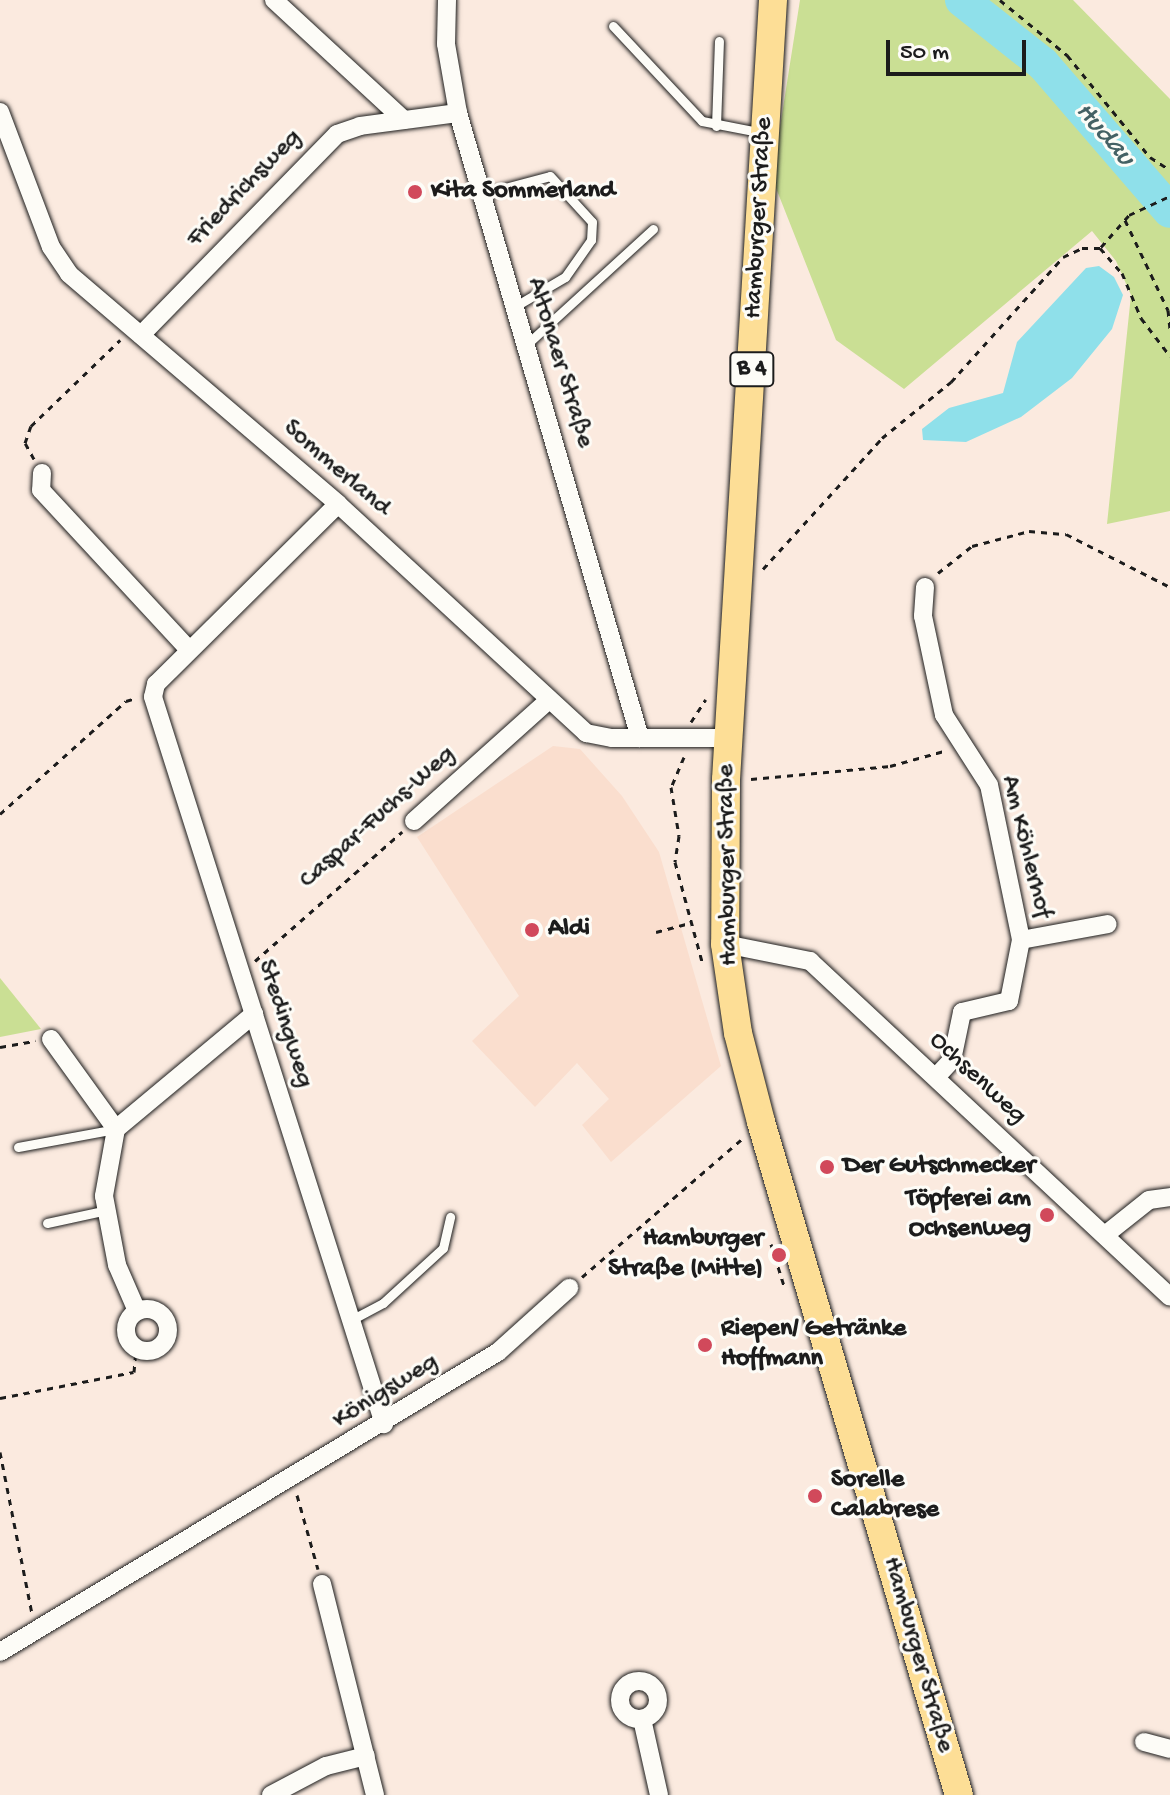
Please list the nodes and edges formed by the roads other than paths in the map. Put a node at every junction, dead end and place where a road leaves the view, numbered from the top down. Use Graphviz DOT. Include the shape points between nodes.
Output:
graph roads {
  1 [pos="274,0"];
  2 [pos="447,0"];
  3 [pos="773,0"];
  4 [pos="613,26"];
  5 [pos="719,41"];
  6 [pos="0,112"];
  7 [pos="458,113"];
  8 [pos="404,120"];
  9 [pos="716,126"];
  10 [pos="765,133"];
  11 [pos="481,195"];
  12 [pos="653,229"];
  13 [pos="514,307"];
  14 [pos="137,331"];
  15 [pos="526,345"];
  16 [pos="42,473"];
  17 [pos="338,504"];
  18 [pos="925,587"];
  19 [pos="189,650"];
  20 [pos="549,700"];
  21 [pos="640,738"];
  22 [pos="729,738"];
  23 [pos="414,821"];
  24 [pos="1108,924"];
  25 [pos="1021,940"];
  26 [pos="725,944"];
  27 [pos="254,1014"];
  28 [pos="51,1039"];
  29 [pos="937,1076"];
  30 [pos="116,1129"];
  31 [pos="18,1147"];
  32 [pos="1170,1197"];
  33 [pos="107,1210"];
  34 [pos="450,1217"];
  35 [pos="47,1223"];
  36 [pos="1105,1235"];
  37 [pos="569,1288"];
  38 [pos="1170,1297"];
  39 [pos="137,1311"];
  40 [pos="351,1320"];
  41 [pos="384,1424"];
  42 [pos="322,1584"];
  43 [pos="0,1652"];
  44 [pos="642,1719"];
  45 [pos="1144,1742"];
  46 [pos="1170,1749"];
  47 [pos="366,1756"];
  48 [pos="271,1795"];
  49 [pos="375,1795"];
  50 [pos="659,1795"];
  51 [pos="959,1795"];
  1 -- 8 [label="street"];
  2 -- 7 [label="street, Altonaer Straße" via="446,44"];
  3 -- 10 [label="main road, Hamburger Straße / B 4"];
  4 -- 9 [label="lane" via="686,108"];
  5 -- 9 [label="lane"];
  6 -- 14 [label="street, Sommerland" via="51,247 69,274"];
  7 -- 8 [label="street, Friedrichsweg"];
  7 -- 11 [label="street, Altonaer Straße"];
  8 -- 14 [label="street, Friedrichsweg" via="360,126 318,148"];
  9 -- 10 [label="lane"];
  10 -- 22 [label="main road, Hamburger Straße / B 4"];
  11 -- 13 [label="street, Altonaer Straße"];
  11 -- 13 [label="lane" via="550,176 592,222 591,240 565,277"];
  12 -- 15 [label="lane"];
  13 -- 15 [label="street, Altonaer Straße"];
  14 -- 17 [label="street, Sommerland"];
  15 -- 21 [label="street, Altonaer Straße"];
  16 -- 19 [label="street" via="41,490"];
  17 -- 19 [label="street"];
  17 -- 20 [label="street, Sommerland"];
  18 -- 25 [label="street, Am Köhlerhof" via="923,616 944,715 989,785"];
  19 -- 27 [label="street, Stedingweg" via="156,684 153,697"];
  20 -- 21 [label="street, Sommerland" via="586,733"];
  20 -- 23 [label="street, Caspar-Fuchs-Weg"];
  21 -- 22 [label="street, Sommerland"];
  22 -- 26 [label="main road, Hamburger Straße / B 4"];
  24 -- 25 [label="street, Am Köhlerhof"];
  25 -- 29 [label="street, Am Köhlerhof" via="1009,1001 962,1012 952,1060"];
  26 -- 29 [label="street, Ochsenweg" via="810,961"];
  26 -- 51 [label="main road, Hamburger Straße / B 4" via="738,1033 761,1122"];
  27 -- 30 [label="street"];
  27 -- 40 [label="street, Stedingweg"];
  28 -- 30 [label="street"];
  29 -- 36 [label="street, Ochsenweg"];
  30 -- 31 [label="lane"];
  30 -- 33 [label="street"];
  32 -- 36 [label="street" via="1149,1200"];
  33 -- 35 [label="lane"];
  33 -- 39 [label="street" via="117,1265"];
  34 -- 40 [label="lane" via="443,1248 383,1303"];
  36 -- 38 [label="street, Ochsenweg"];
  37 -- 41 [label="street, Königsweg" via="512,1343"];
  39 -- 39 [label="street" via="158,1312 167,1330 157,1348 136,1348 126,1333"];
  40 -- 41 [label="street, Stedingweg"];
  41 -- 43 [label="street, Königsweg"];
  42 -- 47 [label="street"];
  44 -- 50 [label="street"];
  45 -- 46 [label="street"];
  47 -- 48 [label="street" via="326,1766"];
  47 -- 49 [label="street"];
}
